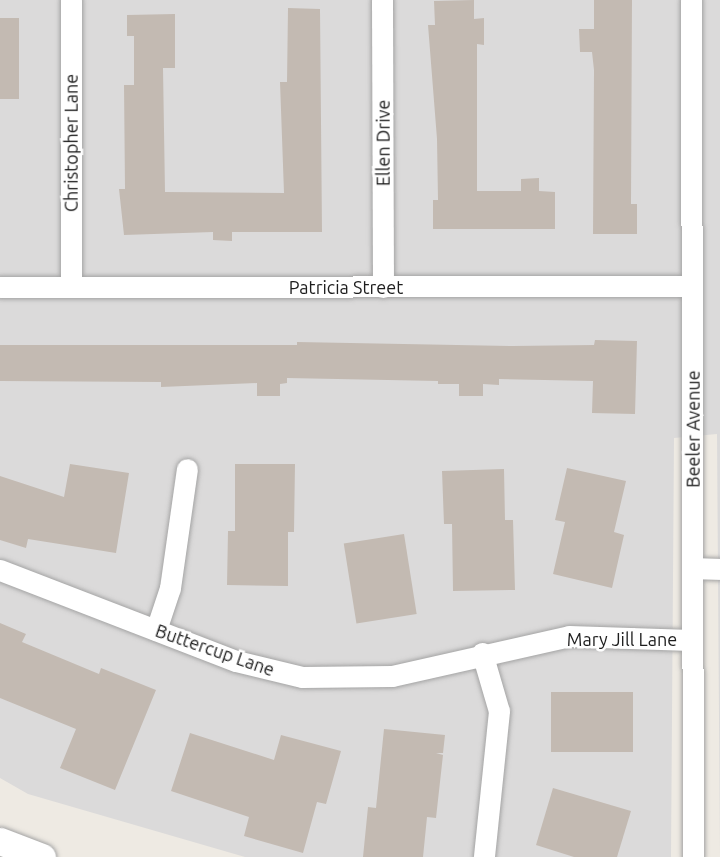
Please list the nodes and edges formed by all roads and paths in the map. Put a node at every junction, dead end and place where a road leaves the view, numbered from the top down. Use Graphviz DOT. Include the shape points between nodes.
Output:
graph roads {
  1 [pos="71,0"];
  2 [pos="382,0"];
  3 [pos="691,0"];
  4 [pos="71,286"];
  5 [pos="692,286"];
  6 [pos="0,287"];
  7 [pos="383,287"];
  8 [pos="187,469"];
  9 [pos="693,568"];
  10 [pos="720,568"];
  11 [pos="0,570"];
  12 [pos="156,630"];
  13 [pos="691,640"];
  14 [pos="482,653"];
  15 [pos="0,841"];
  16 [pos="42,857"];
  17 [pos="484,857"];
  18 [pos="693,857"];
  1 -- 4 [label="street, Christopher Lane"];
  2 -- 7 [label="street, Ellen Drive"];
  3 -- 5 [label="street, Beeler Avenue"];
  4 -- 6 [label="street, Patricia Street"];
  4 -- 7 [label="street, Patricia Street"];
  5 -- 7 [label="street, Patricia Street"];
  5 -- 9 [label="street, Beeler Avenue"];
  8 -- 12 [label="street" via="170,588"];
  9 -- 10 [label="street"];
  9 -- 13 [label="street, Beeler Avenue"];
  11 -- 12 [label="street, Buttercup Lane"];
  12 -- 14 [label="street, Buttercup Lane" via="247,665 302,677 392,676"];
  13 -- 14 [label="street, Mary Jill Lane" via="569,636"];
  13 -- 18 [label="street, Beeler Avenue"];
  14 -- 17 [label="street" via="498,711"];
  15 -- 16 [label="street"];
}
